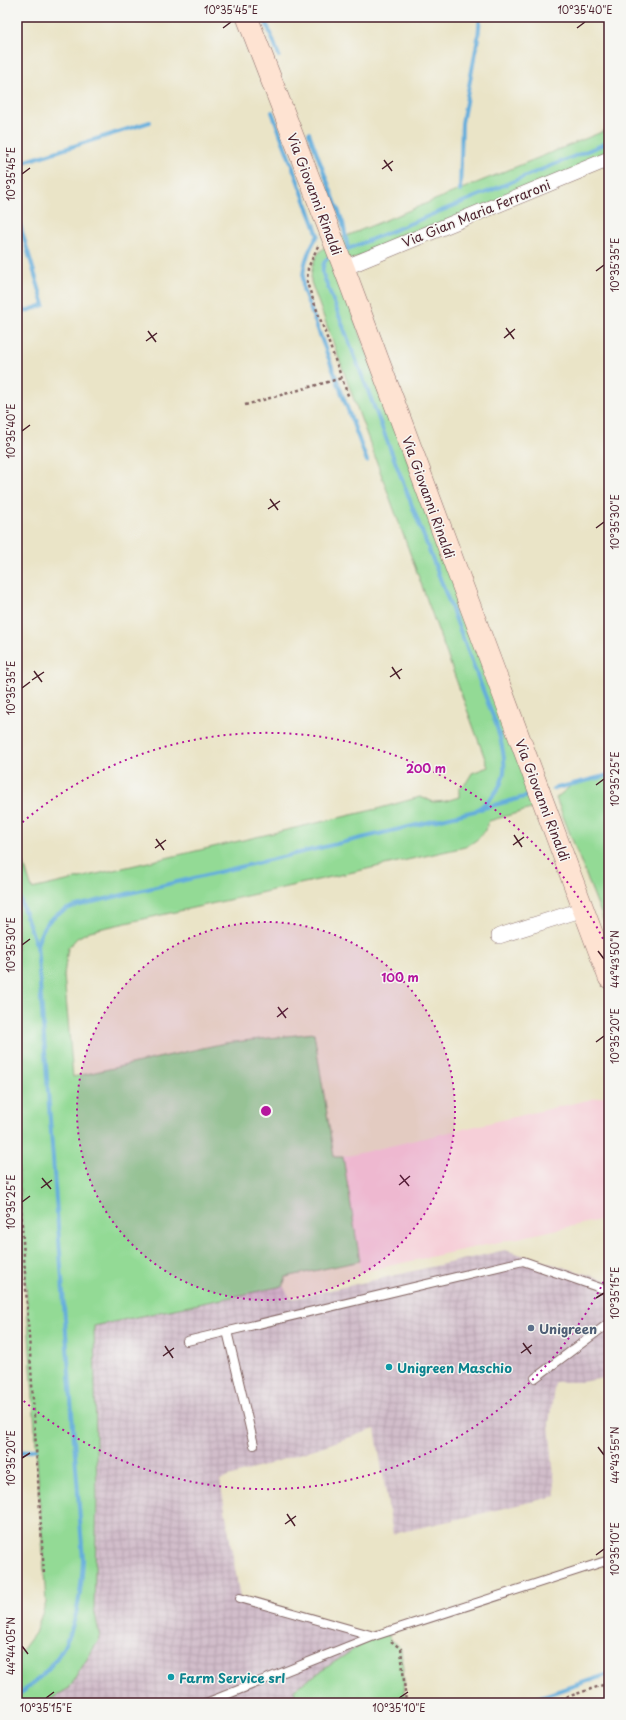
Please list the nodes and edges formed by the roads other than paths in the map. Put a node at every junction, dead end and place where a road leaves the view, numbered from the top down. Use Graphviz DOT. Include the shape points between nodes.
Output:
graph roads {
  1 [pos="247,17"];
  2 [pos="609,159"];
  3 [pos="338,253"];
  4 [pos="584,910"];
  5 [pos="499,936"];
  6 [pos="609,978"];
  7 [pos="609,1291"];
  8 [pos="609,1323"];
  9 [pos="227,1331"];
  10 [pos="187,1341"];
  11 [pos="535,1378"];
  12 [pos="254,1445"];
  13 [pos="609,1560"];
  14 [pos="240,1598"];
  15 [pos="374,1636"];
  16 [pos="206,1703"];
  1 -- 3 [label="street, Via Giovanni Rinaldi"];
  2 -- 3 [label="street, Via Gian Maria Ferraroni"];
  3 -- 4 [label="street, Via Giovanni Rinaldi"];
  4 -- 5 [label="street"];
  4 -- 6 [label="street, Via Giovanni Rinaldi"];
  7 -- 9 [label="lane" via="523,1261"];
  8 -- 11 [label="lane"];
  9 -- 10 [label="lane"];
  9 -- 12 [label="lane"];
  13 -- 15 [label="lane"];
  14 -- 15 [label="lane"];
  15 -- 16 [label="lane"];
}
